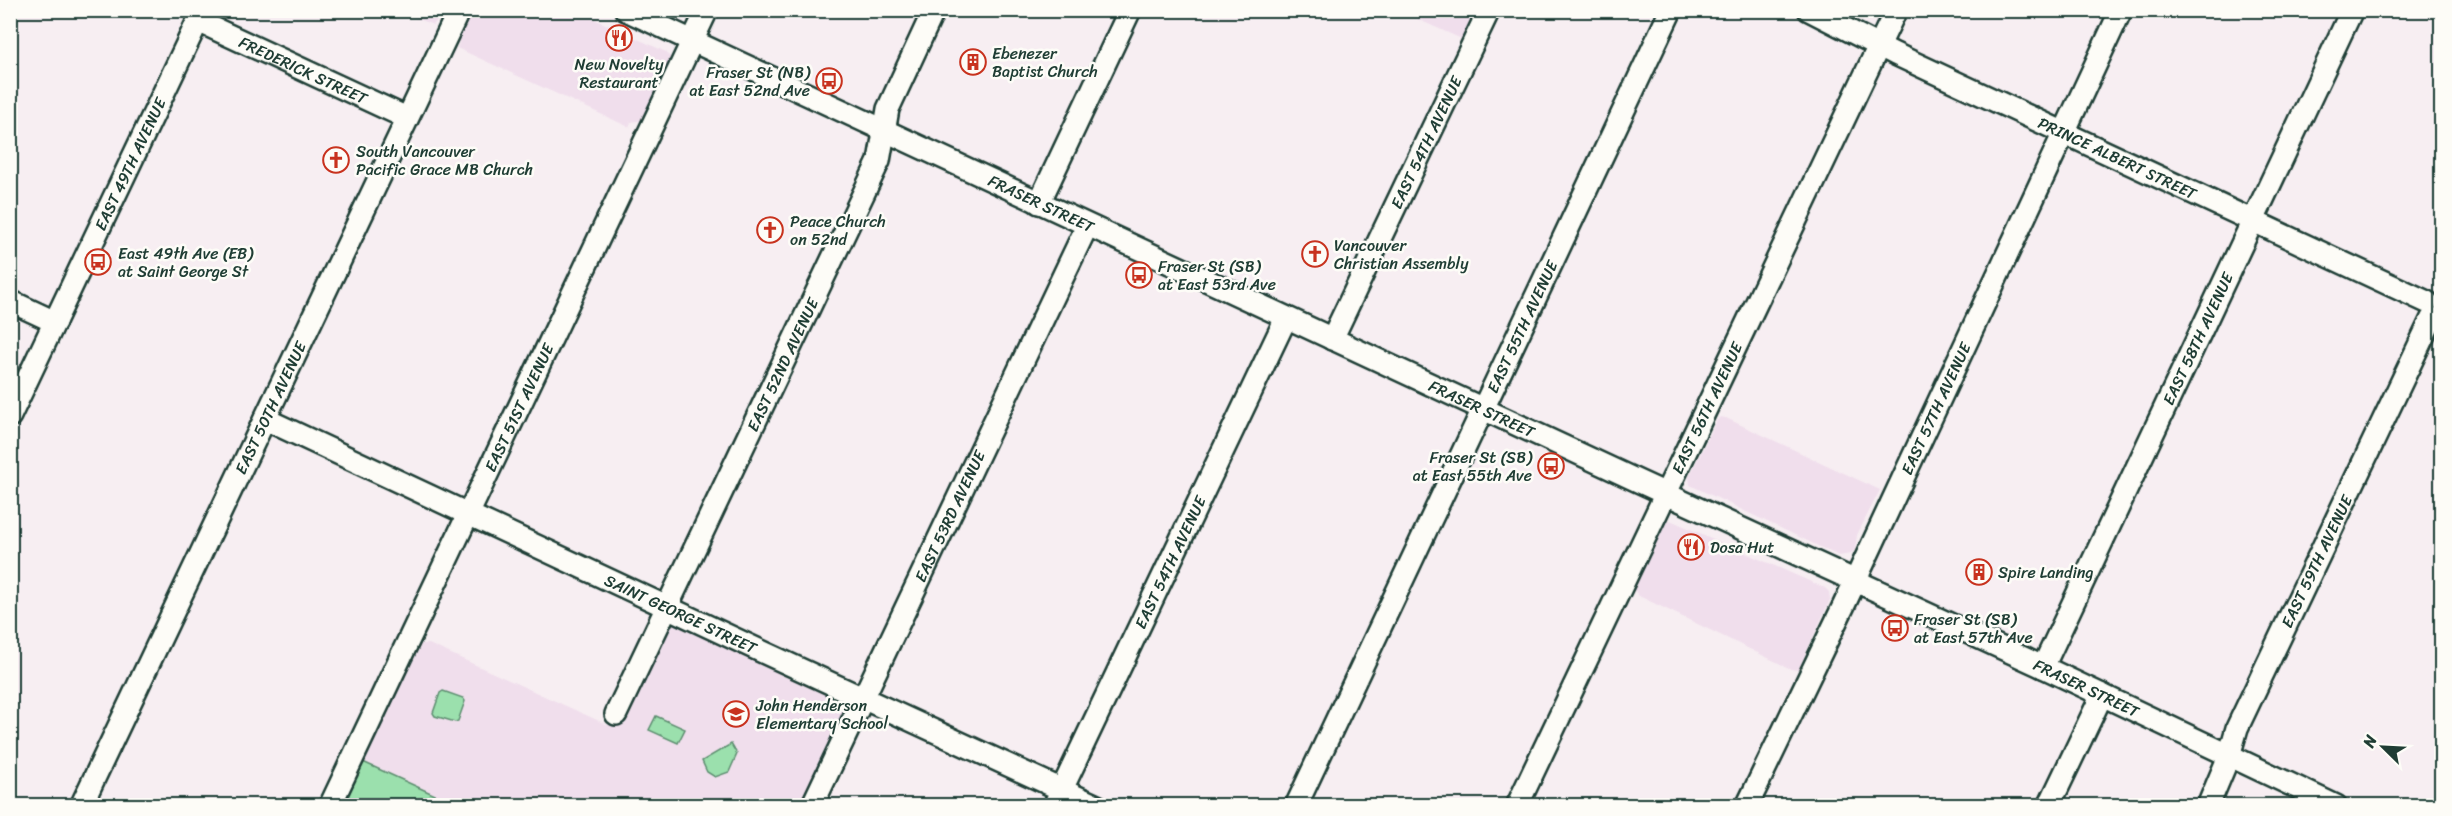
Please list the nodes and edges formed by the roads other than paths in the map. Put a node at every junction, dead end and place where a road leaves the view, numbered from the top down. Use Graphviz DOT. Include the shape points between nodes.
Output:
graph roads {
  1 [pos="459,10"];
  2 [pos="626,10"];
  3 [pos="707,10"];
  4 [pos="934,10"];
  5 [pos="1130,10"];
  6 [pos="1489,10"];
  7 [pos="1671,10"];
  8 [pos="1809,10"];
  9 [pos="1896,10"];
  10 [pos="2121,10"];
  11 [pos="2352,10"];
  12 [pos="200,16"];
  13 [pos="693,42"];
  14 [pos="1880,46"];
  15 [pos="407,118"];
  16 [pos="885,132"];
  17 [pos="2063,132"];
  18 [pos="1039,203"];
  19 [pos="2254,220"];
  20 [pos="1087,226"];
  21 [pos="10,301"];
  22 [pos="2436,308"];
  23 [pos="1286,318"];
  24 [pos="55,322"];
  25 [pos="1332,339"];
  26 [pos="1483,409"];
  27 [pos="10,416"];
  28 [pos="265,419"];
  29 [pos="1666,494"];
  30 [pos="468,514"];
  31 [pos="1855,580"];
  32 [pos="666,606"];
  33 [pos="2043,667"];
  34 [pos="2102,694"];
  35 [pos="863,698"];
  36 [pos="616,714"];
  37 [pos="2229,756"];
  38 [pos="1058,797"];
  39 [pos="81,806"];
  40 [pos="330,806"];
  41 [pos="812,806"];
  42 [pos="1097,806"];
  43 [pos="1296,806"];
  44 [pos="1517,806"];
  45 [pos="1748,806"];
  46 [pos="2049,806"];
  47 [pos="2208,806"];
  48 [pos="2336,806"];
  1 -- 15 [label="street, EAST 50TH AVENUE"];
  2 -- 13 [label="street, FRASER STREET"];
  3 -- 13 [label="street, EAST 51ST AVENUE"];
  4 -- 16 [label="street, EAST 52ND AVENUE" via="888,109"];
  5 -- 18 [label="street"];
  6 -- 25 [label="street, EAST 54TH AVENUE"];
  7 -- 26 [label="street, EAST 55TH AVENUE"];
  8 -- 14 [label="street, PRINCE ALBERT STREET"];
  9 -- 14 [label="street, EAST 56TH AVENUE"];
  10 -- 17 [label="street, EAST 57TH AVENUE"];
  11 -- 19 [label="street, EAST 58TH AVENUE"];
  12 -- 15 [label="street, FREDERICK STREET"];
  12 -- 24 [label="street, EAST 49TH AVENUE"];
  13 -- 16 [label="street, FRASER STREET"];
  13 -- 30 [label="street, EAST 51ST AVENUE"];
  14 -- 17 [label="street, PRINCE ALBERT STREET"];
  14 -- 29 [label="street, EAST 56TH AVENUE"];
  15 -- 28 [label="street, EAST 50TH AVENUE"];
  16 -- 18 [label="street, FRASER STREET"];
  16 -- 32 [label="street, EAST 52ND AVENUE" via="881,156"];
  17 -- 19 [label="street, PRINCE ALBERT STREET"];
  17 -- 31 [label="street, EAST 57TH AVENUE"];
  18 -- 20 [label="street, FRASER STREET"];
  19 -- 22 [label="street, PRINCE ALBERT STREET"];
  19 -- 33 [label="street, EAST 58TH AVENUE"];
  20 -- 23 [label="street, FRASER STREET"];
  20 -- 35 [label="street, EAST 53RD AVENUE"];
  21 -- 24 [label="street"];
  22 -- 37 [label="street, EAST 59TH AVENUE" via="2237,728"];
  23 -- 25 [label="street, FRASER STREET"];
  23 -- 38 [label="street, EAST 54TH AVENUE"];
  24 -- 27 [label="street, EAST 49TH AVENUE"];
  25 -- 26 [label="street, FRASER STREET"];
  26 -- 29 [label="street, FRASER STREET"];
  26 -- 43 [label="street, EAST 55TH AVENUE"];
  28 -- 30 [label="street, SAINT GEORGE STREET"];
  28 -- 39 [label="street, EAST 50TH AVENUE"];
  29 -- 31 [label="street, FRASER STREET"];
  29 -- 44 [label="street, EAST 56TH AVENUE"];
  30 -- 32 [label="street, SAINT GEORGE STREET"];
  30 -- 40 [label="street, EAST 51ST AVENUE"];
  31 -- 33 [label="street, FRASER STREET"];
  31 -- 45 [label="street, EAST 57TH AVENUE"];
  32 -- 35 [label="street, SAINT GEORGE STREET"];
  32 -- 36 [label="street, EAST 52ND AVENUE"];
  33 -- 34 [label="street, FRASER STREET"];
  34 -- 37 [label="street, FRASER STREET"];
  34 -- 46 [label="street"];
  35 -- 38 [label="street, SAINT GEORGE STREET"];
  35 -- 41 [label="street, EAST 53RD AVENUE"];
  37 -- 47 [label="street, EAST 59TH AVENUE"];
  37 -- 48 [label="street, FRASER STREET"];
  38 -- 42 [label="street, SAINT GEORGE STREET"];
}
